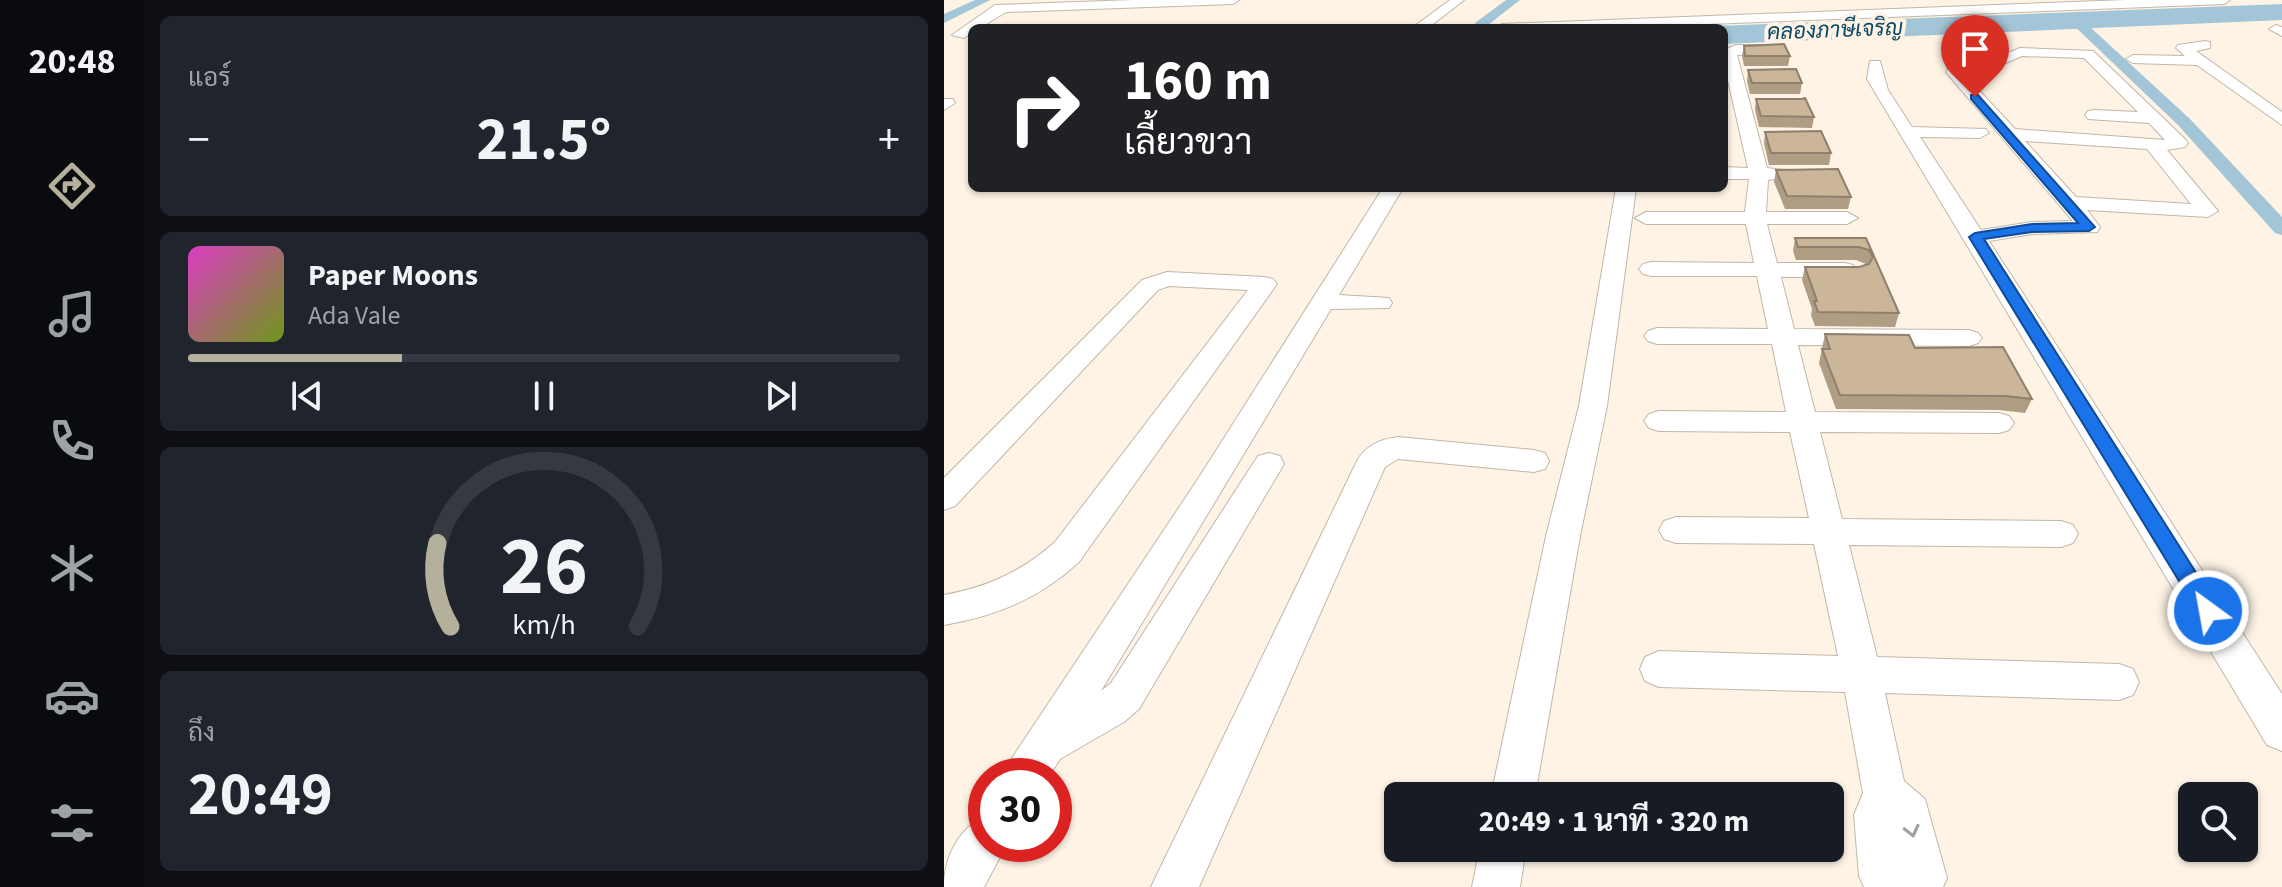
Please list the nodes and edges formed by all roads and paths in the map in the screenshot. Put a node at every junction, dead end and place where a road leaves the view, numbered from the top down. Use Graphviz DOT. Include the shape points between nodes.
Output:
graph roads {
  1 [pos="1233,0"];
  2 [pos="1458,0"];
  3 [pos="1859,0"];
  4 [pos="2224,0"];
  5 [pos="1143,4"];
  6 [pos="1093,6"];
  7 [pos="1049,7"];
  8 [pos="1003,9"];
  9 [pos="1874,13"];
  10 [pos="1123,20"];
  11 [pos="1028,21"];
  12 [pos="1075,21"];
  13 [pos="977,24"];
  14 [pos="1425,24"];
  15 [pos="1601,24"];
  16 [pos="968,47"];
  17 [pos="944,48"];
  18 [pos="1779,49"];
  19 [pos="2136,52"];
  20 [pos="1875,64"];
  21 [pos="1738,88"];
  22 [pos="2094,115"];
  23 [pos="2154,118"];
  24 [pos="2282,120"];
  25 [pos="1908,132"];
  26 [pos="1980,133"];
  27 [pos="2008,134"];
  28 [pos="1745,135"];
  29 [pos="2152,144"];
  30 [pos="1728,173"];
  31 [pos="1759,173"];
  32 [pos="1803,174"];
  33 [pos="1391,192"];
  34 [pos="1626,201"];
  35 [pos="2071,203"];
  36 [pos="1755,217"];
  37 [pos="1847,218"];
  38 [pos="1975,237"];
  39 [pos="1651,269"];
  40 [pos="1855,270"];
  41 [pos="1768,271"];
  42 [pos="1323,302"];
  43 [pos="1380,303"];
  44 [pos="1657,336"];
  45 [pos="1969,338"];
  46 [pos="1784,339"];
  47 [pos="1659,421"];
  48 [pos="1802,421"];
  49 [pos="1999,423"];
  50 [pos="1534,461"];
  51 [pos="1269,464"];
  52 [pos="944,498"];
  53 [pos="1676,530"];
  54 [pos="1826,530"];
  55 [pos="2061,534"];
  56 [pos="944,610"];
  57 [pos="1659,669"];
  58 [pos="1862,675"];
  59 [pos="2119,682"];
  60 [pos="2282,731"];
  61 [pos="1037,758"];
  62 [pos="1039,758"];
  63 [pos="1516,782"];
  64 [pos="972,862"];
  65 [pos="1500,862"];
  66 [pos="1903,877"];
  67 [pos="957,887"];
  68 [pos="1175,887"];
  69 [pos="1496,887"];
  1 -- 5 [label="street"];
  2 -- 14 [label="street"];
  3 -- 9 [label="street"];
  4 -- 9 [label="street"];
  5 -- 6 [label="street"];
  5 -- 8 [label="street" via="994,8"];
  5 -- 10 [label="street"];
  6 -- 7 [label="street"];
  6 -- 12 [label="street"];
  7 -- 8 [label="street"];
  7 -- 11 [label="street"];
  8 -- 13 [label="street"];
  9 -- 15 [label="street"];
  16 -- 17 [label="street"];
  18 -- 21 [label="street" via="1729,51"];
  19 -- 24 [label="street" via="2159,60 2203,53"];
  20 -- 25 [label="street" via="1880,90"];
  21 -- 28 [label="street"];
  22 -- 23 [label="street"];
  23 -- 27 [label="street" via="2088,54 2020,52 2001,61 1958,65 1958,78"];
  23 -- 29 [label="street" via="2179,143"];
  25 -- 26 [label="street"];
  25 -- 38 [label="street"];
  27 -- 29 [label="street"];
  27 -- 35 [label="street"];
  28 -- 31 [label="street"];
  29 -- 35 [label="street" via="2208,211"];
  30 -- 31 [label="street"];
  31 -- 32 [label="street"];
  31 -- 36 [label="street"];
  33 -- 42 [label="street"];
  34 -- 36 [label="street"];
  34 -- 63 [label="street" via="1593,406"];
  35 -- 38 [label="street" via="2089,227"];
  36 -- 37 [label="street"];
  36 -- 41 [label="street"];
  38 -- 60 [label="street"];
  39 -- 41 [label="street"];
  40 -- 41 [label="street"];
  41 -- 46 [label="street"];
  42 -- 43 [label="street"];
  42 -- 61 [label="street"];
  44 -- 46 [label="street"];
  45 -- 46 [label="street"];
  46 -- 48 [label="street"];
  47 -- 48 [label="street"];
  48 -- 49 [label="street"];
  48 -- 54 [label="street"];
  50 -- 68 [label="street" via="1398,448 1372,461"];
  51 -- 62 [label="street" via="1125,696"];
  52 -- 56 [label="street" via="1156,281 1265,284 1067,552 1018,589 986,604"];
  53 -- 54 [label="street"];
  54 -- 55 [label="street"];
  54 -- 58 [label="street"];
  57 -- 58 [label="street"];
  58 -- 59 [label="street"];
  58 -- 66 [label="street" via="1885,793 1876,815"];
  64 -- 67 [label="street"];
  65 -- 69 [label="street"];
}
